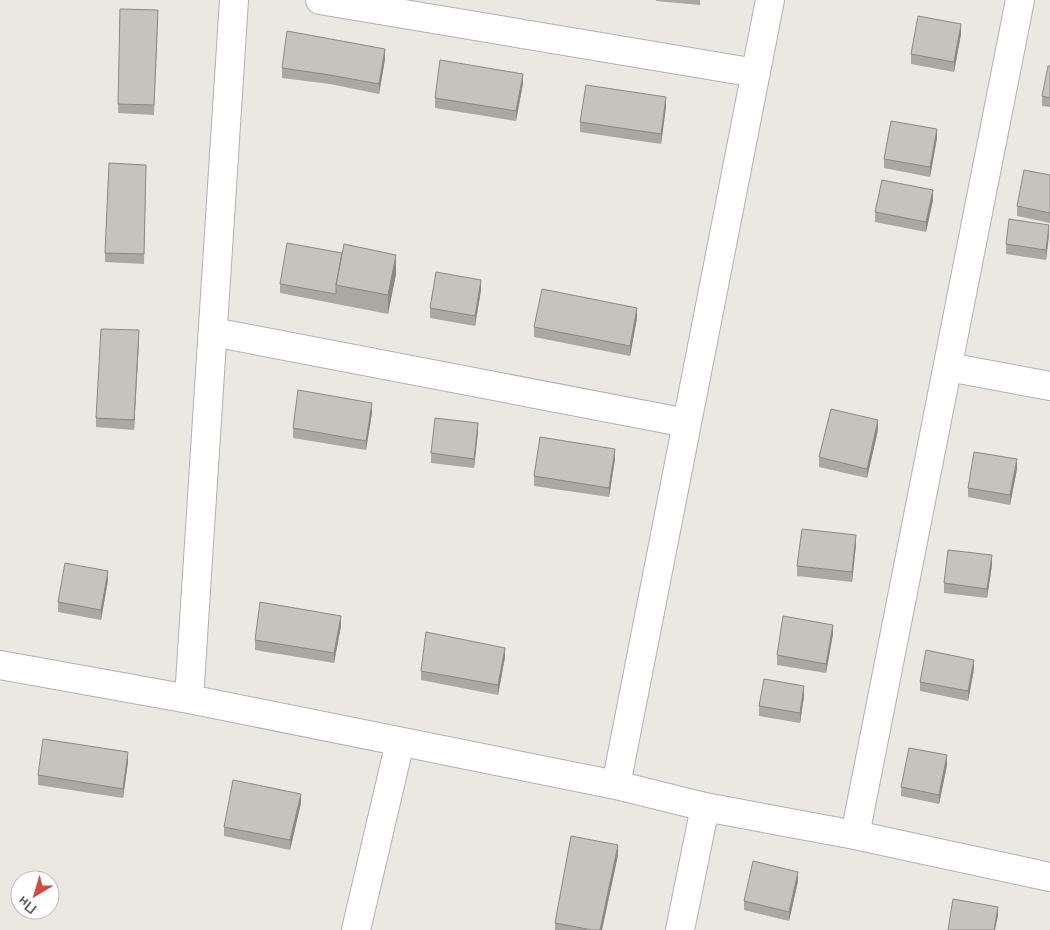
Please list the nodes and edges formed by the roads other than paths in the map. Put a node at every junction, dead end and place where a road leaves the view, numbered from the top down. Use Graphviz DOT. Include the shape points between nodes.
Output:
graph roads {
  1 [pos="234,0"];
  2 [pos="320,0"];
  3 [pos="770,0"];
  4 [pos="1020,0"];
  5 [pos="756,73"];
  6 [pos="212,332"];
  7 [pos="948,367"];
  8 [pos="1050,386"];
  9 [pos="687,423"];
  10 [pos="0,665"];
  11 [pos="189,699"];
  12 [pos="400,742"];
  13 [pos="616,785"];
  14 [pos="705,807"];
  15 [pos="855,835"];
  16 [pos="1050,877"];
  17 [pos="356,930"];
  18 [pos="680,930"];
  1 -- 6 [label="street"];
  2 -- 5 [label="street"];
  3 -- 5 [label="street"];
  4 -- 7 [label="street"];
  5 -- 9 [label="street"];
  6 -- 9 [label="street"];
  6 -- 11 [label="street"];
  7 -- 8 [label="street"];
  7 -- 15 [label="street"];
  9 -- 13 [label="street"];
  10 -- 11 [label="street"];
  11 -- 12 [label="street"];
  12 -- 13 [label="street"];
  12 -- 17 [label="street"];
  13 -- 14 [label="street"];
  14 -- 15 [label="street"];
  14 -- 18 [label="street"];
  15 -- 16 [label="street"];
}
